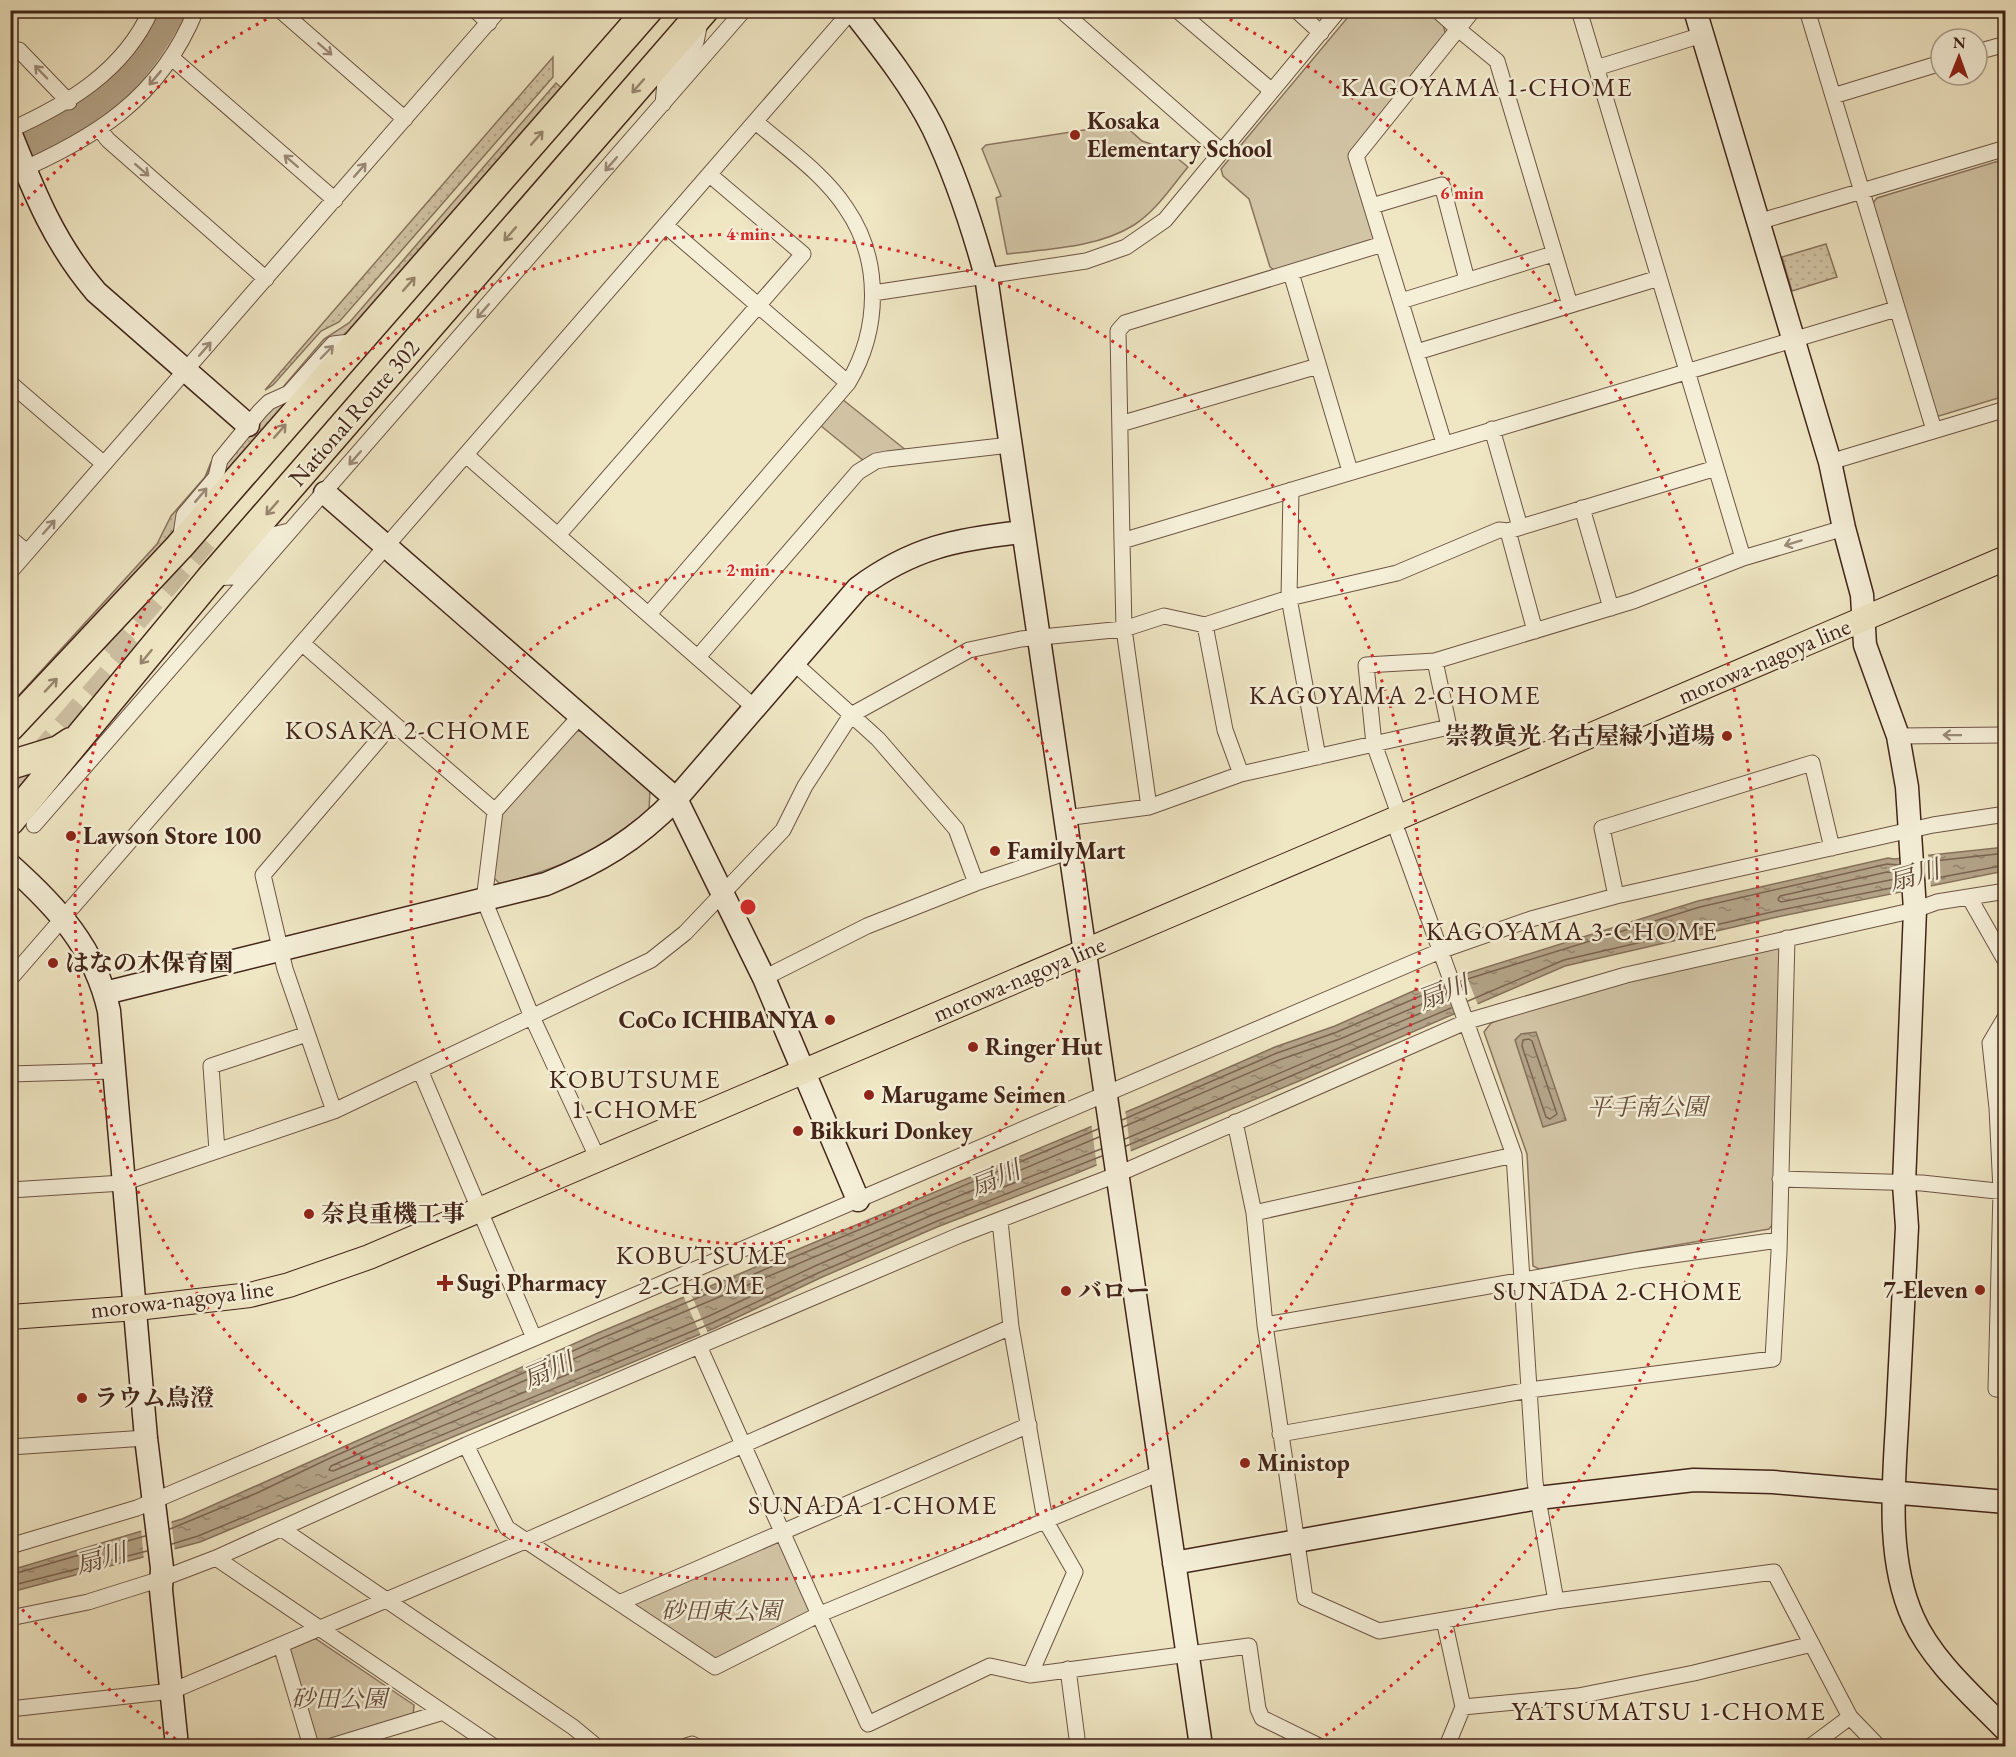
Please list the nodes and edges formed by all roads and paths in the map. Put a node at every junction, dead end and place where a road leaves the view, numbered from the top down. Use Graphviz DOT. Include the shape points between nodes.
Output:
graph roads {
  1 [pos="151,10"];
  2 [pos="196,10"];
  3 [pos="280,10"];
  4 [pos="475,10"];
  5 [pos="499,10"];
  6 [pos="648,10"];
  7 [pos="744,10"];
  8 [pos="1061,10"];
  9 [pos="1177,10"];
  10 [pos="1296,10"];
  11 [pos="1339,10"];
  12 [pos="1437,10"];
  13 [pos="1473,10"];
  14 [pos="1579,10"];
  15 [pos="1695,10"];
  16 [pos="1808,10"];
  17 [pos="852,11"];
  18 [pos="702,12"];
  19 [pos="1078,16"];
  20 [pos="489,22"];
  21 [pos="1458,29"];
  22 [pos="1321,33"];
  23 [pos="1702,35"];
  24 [pos="2006,44"];
  25 [pos="1989,49"];
  26 [pos="10,51"];
  27 [pos="172,58"];
  28 [pos="1929,67"];
  29 [pos="1596,68"];
  30 [pos="1272,91"];
  31 [pos="1833,96"];
  32 [pos="69,102"];
  33 [pos="663,104"];
  34 [pos="405,119"];
  35 [pos="756,122"];
  36 [pos="100,130"];
  37 [pos="2006,148"];
  38 [pos="15,150"];
  39 [pos="1221,151"];
  40 [pos="710,175"];
  41 [pos="1862,191"];
  42 [pos="335,200"];
  43 [pos="1372,206"];
  44 [pos="1758,222"];
  45 [pos="666,225"];
  46 [pos="1383,244"];
  47 [pos="1553,254"];
  48 [pos="1291,273"];
  49 [pos="986,276"];
  50 [pos="1659,278"];
  51 [pos="266,279"];
  52 [pos="1467,280"];
  53 [pos="873,293"];
  54 [pos="1401,301"];
  55 [pos="1570,305"];
  56 [pos="758,306"];
  57 [pos="1896,309"];
  58 [pos="1793,339"];
  59 [pos="360,340"];
  60 [pos="1417,352"];
  61 [pos="1318,366"];
  62 [pos="1687,371"];
  63 [pos="185,372"];
  64 [pos="10,383"];
  65 [pos="848,383"];
  66 [pos="2006,410"];
  67 [pos="1120,424"];
  68 [pos="248,425"];
  69 [pos="1492,429"];
  70 [pos="1934,430"];
  71 [pos="1444,443"];
  72 [pos="1011,445"];
  73 [pos="466,455"];
  74 [pos="1830,462"];
  75 [pos="104,464"];
  76 [pos="1716,468"];
  77 [pos="1350,471"];
  78 [pos="1291,490"];
  79 [pos="325,493"];
  80 [pos="1582,508"];
  81 [pos="1844,528"];
  82 [pos="1514,529"];
  83 [pos="289,531"];
  84 [pos="1023,532"];
  85 [pos="559,534"];
  86 [pos="10,538"];
  87 [pos="1122,541"];
  88 [pos="387,546"];
  89 [pos="179,547"];
  90 [pos="27,552"];
  91 [pos="1743,558"];
  92 [pos="2006,558"];
  93 [pos="10,572"];
  94 [pos="2006,572"];
  95 [pos="210,579"];
  96 [pos="1289,598"];
  97 [pos="1611,608"];
  98 [pos="649,614"];
  99 [pos="1205,625"];
  100 [pos="1865,626"];
  101 [pos="1124,629"];
  102 [pos="1535,631"];
  103 [pos="1038,638"];
  104 [pos="303,644"];
  105 [pos="698,657"];
  106 [pos="1435,661"];
  107 [pos="793,662"];
  108 [pos="754,707"];
  109 [pos="581,715"];
  110 [pos="851,715"];
  111 [pos="393,723"];
  112 [pos="10,727"];
  113 [pos="2006,735"];
  114 [pos="80,736"];
  115 [pos="1898,736"];
  116 [pos="1374,744"];
  117 [pos="1318,757"];
  118 [pos="10,765"];
  119 [pos="1241,774"];
  120 [pos="676,799"];
  121 [pos="1149,807"];
  122 [pos="495,811"];
  123 [pos="2006,814"];
  124 [pos="1065,818"];
  125 [pos="22,823"];
  126 [pos="1399,825"];
  127 [pos="1912,838"];
  128 [pos="1832,848"];
  129 [pos="1071,850"];
  130 [pos="10,865"];
  131 [pos="976,883"];
  132 [pos="2006,891"];
  133 [pos="722,893"];
  134 [pos="1616,896"];
  135 [pos="1969,897"];
  136 [pos="1915,899"];
  137 [pos="484,900"];
  138 [pos="64,917"];
  139 [pos="1787,938"];
  140 [pos="279,950"];
  141 [pos="1440,951"];
  142 [pos="1086,958"];
  143 [pos="2006,962"];
  144 [pos="764,978"];
  145 [pos="10,979"];
  146 [pos="105,993"];
  147 [pos="1466,1016"];
  148 [pos="2006,1016"];
  149 [pos="532,1017"];
  150 [pos="307,1034"];
  151 [pos="420,1070"];
  152 [pos="113,1071"];
  153 [pos="10,1074"];
  154 [pos="806,1078"];
  155 [pos="1106,1103"];
  156 [pos="2001,1108"];
  157 [pos="334,1111"];
  158 [pos="1235,1122"];
  159 [pos="217,1150"];
  160 [pos="1514,1155"];
  161 [pos="598,1159"];
  162 [pos="1115,1168"];
  163 [pos="1780,1179"];
  164 [pos="123,1183"];
  165 [pos="1904,1184"];
  166 [pos="10,1190"];
  167 [pos="2003,1191"];
  168 [pos="858,1200"];
  169 [pos="1254,1213"];
  170 [pos="482,1215"];
  171 [pos="1000,1221"];
  172 [pos="1778,1240"];
  173 [pos="1523,1281"];
  174 [pos="2002,1290"];
  175 [pos="137,1315"];
  176 [pos="10,1317"];
  177 [pos="1265,1324"];
  178 [pos="1011,1327"];
  179 [pos="10,1332"];
  180 [pos="534,1338"];
  181 [pos="699,1346"];
  182 [pos="1529,1390"];
  183 [pos="2006,1390"];
  184 [pos="1029,1425"];
  185 [pos="1280,1434"];
  186 [pos="146,1438"];
  187 [pos="466,1444"];
  188 [pos="743,1445"];
  189 [pos="10,1447"];
  190 [pos="1160,1473"];
  191 [pos="1894,1492"];
  192 [pos="1538,1498"];
  193 [pos="2006,1502"];
  194 [pos="154,1507"];
  195 [pos="1045,1520"];
  196 [pos="282,1529"];
  197 [pos="782,1531"];
  198 [pos="525,1541"];
  199 [pos="1297,1541"];
  200 [pos="10,1545"];
  201 [pos="216,1558"];
  202 [pos="1174,1563"];
  203 [pos="162,1574"];
  204 [pos="383,1600"];
  205 [pos="1556,1601"];
  206 [pos="619,1603"];
  207 [pos="818,1615"];
  208 [pos="10,1618"];
  209 [pos="1444,1620"];
  210 [pos="316,1628"];
  211 [pos="1812,1644"];
  212 [pos="280,1645"];
  213 [pos="1187,1653"];
  214 [pos="1068,1669"];
  215 [pos="1030,1675"];
  216 [pos="172,1691"];
  217 [pos="1463,1707"];
  218 [pos="10,1708"];
  219 [pos="440,1713"];
  220 [pos="1850,1717"];
  221 [pos="2006,1730"];
  222 [pos="177,1746"];
  223 [pos="311,1746"];
  224 [pos="332,1746"];
  225 [pos="493,1746"];
  226 [pos="596,1746"];
  227 [pos="686,1746"];
  228 [pos="696,1746"];
  229 [pos="1078,1746"];
  230 [pos="1201,1746"];
  231 [pos="1319,1746"];
  232 [pos="1447,1746"];
  233 [pos="1811,1746"];
  234 [pos="1878,1746"];
  1 -- 32 [label="street" via="108,70"];
  2 -- 27 [label="street"];
  3 -- 34 [label="street, one-way"];
  4 -- 20 [label="street"];
  5 -- 20 [label="street"];
  59 -- 6 [label="highway, National Route 302, one-way"];
  7 -- 33 [label="street"];
  8 -- 19 [label="street"];
  9 -- 30 [label="street"];
  10 -- 22 [label="street"];
  11 -- 22 [label="street"];
  12 -- 21 [label="street"];
  13 -- 21 [label="street"];
  14 -- 29 [label="street"];
  15 -- 23 [label="street"];
  16 -- 31 [label="street"];
  17 -- 35 [label="street"];
  17 -- 49 [label="street" via="932,127 962,193"];
  18 -- 33 [label="street" via="696,42 666,82"];
  18 -- 95 [label="highway, National Route 302, one-way"];
  19 -- 39 [label="street"];
  20 -- 34 [label="street"];
  21 -- 43 [label="street" via="1356,156"];
  21 -- 47 [label="street" via="1497,61"];
  22 -- 30 [label="street"];
  23 -- 29 [label="street"];
  23 -- 44 [label="street"];
  24 -- 25 [label="street"];
  32 -- 26 [label="street, one-way" via="20,50"];
  27 -- 36 [label="street, one-way" via="133,102"];
  42 -- 27 [label="street, one-way"];
  28 -- 31 [label="street"];
  29 -- 50 [label="street"];
  30 -- 39 [label="street"];
  31 -- 41 [label="street"];
  32 -- 38 [label="street"];
  33 -- 79 [label="street, one-way"];
  42 -- 34 [label="street, one-way"];
  35 -- 40 [label="street"];
  35 -- 53 [label="street" via="818,176 846,207 861,235"];
  36 -- 38 [label="street"];
  36 -- 51 [label="street, one-way"];
  37 -- 41 [label="street"];
  38 -- 63 [label="street" via="55,236 82,276"];
  39 -- 49 [label="street" via="1165,220 1126,247 1086,261"];
  40 -- 45 [label="street"];
  40 -- 56 [label="street" via="803,254"];
  41 -- 44 [label="street"];
  41 -- 57 [label="street"];
  42 -- 51 [label="street"];
  43 -- 46 [label="street"];
  43 -- 52 [label="street" via="1442,185"];
  44 -- 58 [label="street"];
  45 -- 56 [label="street"];
  45 -- 73 [label="street"];
  46 -- 48 [label="street"];
  46 -- 54 [label="street"];
  47 -- 52 [label="street"];
  47 -- 55 [label="street"];
  48 -- 61 [label="street"];
  48 -- 67 [label="street" via="1125,323 1118,331"];
  49 -- 53 [label="street"];
  49 -- 72 [label="street"];
  50 -- 55 [label="street"];
  50 -- 62 [label="street"];
  63 -- 51 [label="street, one-way"];
  52 -- 54 [label="street"];
  53 -- 65 [label="street" via="865,345"];
  54 -- 60 [label="street"];
  55 -- 60 [label="street"];
  56 -- 65 [label="street"];
  56 -- 85 [label="street"];
  57 -- 58 [label="street"];
  57 -- 70 [label="street"];
  58 -- 62 [label="street"];
  58 -- 74 [label="street"];
  68 -- 59 [label="street, one-way" via="269,402 289,393 333,344"];
  89 -- 59 [label="highway, National Route 302, one-way"];
  60 -- 71 [label="street"];
  61 -- 67 [label="street"];
  61 -- 77 [label="street"];
  62 -- 69 [label="street"];
  62 -- 76 [label="street"];
  63 -- 68 [label="street"];
  63 -- 75 [label="street"];
  64 -- 75 [label="street"];
  65 -- 98 [label="street"];
  66 -- 70 [label="street"];
  67 -- 87 [label="street"];
  89 -- 68 [label="street, one-way" via="184,515 216,477 220,460"];
  69 -- 71 [label="street"];
  69 -- 82 [label="street"];
  70 -- 74 [label="street"];
  71 -- 77 [label="street"];
  72 -- 84 [label="street"];
  72 -- 105 [label="street" via="887,459 858,472"];
  73 -- 85 [label="street"];
  73 -- 88 [label="street"];
  74 -- 81 [label="street"];
  90 -- 75 [label="street, one-way"];
  76 -- 80 [label="street"];
  76 -- 91 [label="street"];
  77 -- 78 [label="street"];
  78 -- 87 [label="street"];
  78 -- 96 [label="street"];
  79 -- 83 [label="street"];
  79 -- 88 [label="street"];
  80 -- 82 [label="street"];
  80 -- 97 [label="street"];
  81 -- 91 [label="street, one-way"];
  81 -- 100 [label="street" via="1863,595"];
  82 -- 96 [label="street" via="1499,530 1397,573"];
  82 -- 102 [label="street"];
  83 -- 95 [label="street" via="268,536 232,577"];
  83 -- 125 [label="street"];
  84 -- 103 [label="street"];
  84 -- 107 [label="street" via="945,544 894,562 858,588"];
  85 -- 98 [label="street"];
  86 -- 90 [label="street"];
  87 -- 101 [label="street"];
  88 -- 104 [label="street"];
  88 -- 109 [label="street"];
  112 -- 89 [label="highway, National Route 302, one-way"];
  90 -- 93 [label="street"];
  91 -- 97 [label="street"];
  92 -- 100 [label="main road, morowa-nagoya line"];
  94 -- 100 [label="main road, morowa-nagoya line"];
  95 -- 114 [label="highway, National Route 302, one-way"];
  96 -- 99 [label="street"];
  96 -- 117 [label="street"];
  97 -- 102 [label="street"];
  98 -- 105 [label="street"];
  99 -- 101 [label="street" via="1164,616"];
  99 -- 119 [label="street" via="1225,730"];
  100 -- 115 [label="street" via="1865,645"];
  100 -- 126 [label="main road, morowa-nagoya line"];
  101 -- 103 [label="street"];
  101 -- 121 [label="street"];
  102 -- 106 [label="street"];
  103 -- 110 [label="street" via="969,650"];
  103 -- 124 [label="street"];
  104 -- 111 [label="street"];
  104 -- 138 [label="street"];
  105 -- 108 [label="street"];
  106 -- 116 [label="street" via="1449,727"];
  106 -- 116 [label="street" via="1366,666"];
  107 -- 108 [label="street"];
  107 -- 110 [label="street"];
  108 -- 120 [label="street"];
  109 -- 120 [label="street"];
  109 -- 122 [label="street"];
  110 -- 131 [label="street" via="878,739 956,829"];
  110 -- 133 [label="street" via="805,786 783,830"];
  111 -- 122 [label="street"];
  111 -- 140 [label="street" via="262,874"];
  113 -- 115 [label="street, one-way"];
  114 -- 118 [label="highway" via="59,750"];
  114 -- 125 [label="highway, National Route 302"];
  115 -- 127 [label="street"];
  116 -- 117 [label="street"];
  116 -- 126 [label="street"];
  117 -- 119 [label="street"];
  119 -- 121 [label="street"];
  120 -- 133 [label="street"];
  120 -- 137 [label="street" via="634,838 586,868 546,884"];
  121 -- 124 [label="street"];
  122 -- 137 [label="street"];
  123 -- 127 [label="street"];
  124 -- 129 [label="street"];
  126 -- 141 [label="street"];
  126 -- 142 [label="main road, morowa-nagoya line"];
  127 -- 128 [label="street"];
  127 -- 136 [label="street"];
  128 -- 134 [label="street"];
  128 -- 134 [label="street" via="1812,763 1602,828"];
  129 -- 131 [label="street"];
  129 -- 142 [label="street"];
  130 -- 138 [label="street"];
  131 -- 144 [label="street" via="867,926"];
  132 -- 135 [label="street"];
  133 -- 144 [label="street"];
  133 -- 149 [label="street" via="685,933 651,960"];
  134 -- 141 [label="street" via="1531,919"];
  135 -- 136 [label="street" via="1937,902"];
  135 -- 143 [label="street"];
  136 -- 139 [label="street"];
  136 -- 165 [label="street"];
  137 -- 140 [label="street"];
  137 -- 149 [label="street"];
  138 -- 145 [label="street"];
  138 -- 146 [label="street" via="89,956"];
  139 -- 147 [label="street"];
  139 -- 163 [label="street"];
  140 -- 146 [label="street"];
  140 -- 150 [label="street"];
  141 -- 147 [label="street"];
  141 -- 155 [label="street"];
  142 -- 154 [label="main road, morowa-nagoya line"];
  142 -- 155 [label="street"];
  144 -- 154 [label="street"];
  146 -- 152 [label="street"];
  147 -- 158 [label="street"];
  147 -- 160 [label="street"];
  148 -- 156 [label="street" via="1990,1043"];
  149 -- 151 [label="street"];
  149 -- 161 [label="street"];
  150 -- 157 [label="street"];
  150 -- 159 [label="street" via="211,1066"];
  151 -- 157 [label="street"];
  151 -- 170 [label="street"];
  152 -- 153 [label="street"];
  152 -- 164 [label="street"];
  154 -- 161 [label="main road, morowa-nagoya line"];
  154 -- 168 [label="street"];
  154 -- 170 [label="main road, morowa-nagoya line"];
  155 -- 162 [label="street"];
  155 -- 168 [label="street"];
  156 -- 167 [label="street"];
  157 -- 159 [label="street"];
  158 -- 162 [label="street"];
  158 -- 169 [label="street"];
  159 -- 164 [label="street"];
  160 -- 169 [label="street"];
  160 -- 173 [label="street"];
  161 -- 170 [label="main road, morowa-nagoya line"];
  162 -- 171 [label="street"];
  162 -- 190 [label="street"];
  163 -- 165 [label="street"];
  163 -- 172 [label="street"];
  164 -- 166 [label="street"];
  164 -- 175 [label="street"];
  165 -- 167 [label="street"];
  165 -- 191 [label="street" via="1907,1227"];
  167 -- 174 [label="street"];
  168 -- 180 [label="street"];
  169 -- 177 [label="street"];
  170 -- 175 [label="main road, morowa-nagoya line" via="391,1263 293,1297 209,1314"];
  170 -- 180 [label="street"];
  171 -- 178 [label="street"];
  171 -- 181 [label="street"];
  172 -- 173 [label="street"];
  172 -- 182 [label="street" via="1773,1359"];
  173 -- 177 [label="street"];
  173 -- 182 [label="street"];
  174 -- 183 [label="street" via="1996,1389"];
  175 -- 176 [label="main road, morowa-nagoya line"];
  175 -- 179 [label="main road, morowa-nagoya line"];
  175 -- 186 [label="street"];
  177 -- 185 [label="street"];
  178 -- 184 [label="street"];
  178 -- 188 [label="street"];
  180 -- 194 [label="street"];
  181 -- 187 [label="street"];
  181 -- 188 [label="street"];
  182 -- 185 [label="street"];
  182 -- 192 [label="street"];
  184 -- 195 [label="street"];
  184 -- 197 [label="street"];
  185 -- 199 [label="street"];
  186 -- 189 [label="street"];
  186 -- 194 [label="street"];
  187 -- 196 [label="street"];
  187 -- 198 [label="street" via="507,1528"];
  188 -- 197 [label="street"];
  188 -- 198 [label="street"];
  190 -- 195 [label="street"];
  190 -- 202 [label="street"];
  191 -- 192 [label="street" via="1694,1480"];
  191 -- 193 [label="street"];
  191 -- 221 [label="street" via="1896,1556 1913,1619 1955,1677"];
  192 -- 199 [label="street"];
  192 -- 205 [label="street"];
  194 -- 200 [label="street" via="137,1508"];
  194 -- 203 [label="street"];
  195 -- 207 [label="street"];
  195 -- 215 [label="street" via="1075,1572"];
  196 -- 201 [label="street"];
  196 -- 204 [label="street"];
  197 -- 206 [label="street"];
  197 -- 207 [label="street"];
  198 -- 204 [label="street"];
  198 -- 206 [label="street"];
  199 -- 202 [label="street"];
  199 -- 209 [label="street" via="1305,1598 1379,1631"];
  201 -- 203 [label="street"];
  201 -- 210 [label="street"];
  202 -- 213 [label="street"];
  203 -- 208 [label="street" via="87,1602"];
  203 -- 216 [label="street"];
  204 -- 210 [label="street"];
  204 -- 226 [label="street"];
  205 -- 209 [label="street"];
  205 -- 211 [label="street" via="1774,1572"];
  206 -- 207 [label="street" via="715,1667"];
  207 -- 215 [label="street" via="868,1724 990,1666"];
  209 -- 217 [label="street"];
  210 -- 212 [label="street"];
  210 -- 219 [label="street"];
  211 -- 217 [label="street" via="1578,1696"];
  211 -- 220 [label="street"];
  212 -- 216 [label="street"];
  212 -- 223 [label="street"];
  213 -- 214 [label="street"];
  213 -- 230 [label="street"];
  213 -- 231 [label="street" via="1249,1646 1262,1718"];
  214 -- 215 [label="street"];
  214 -- 229 [label="street"];
  216 -- 218 [label="street"];
  216 -- 222 [label="street"];
  217 -- 232 [label="street"];
  219 -- 224 [label="street"];
  219 -- 225 [label="street"];
  220 -- 233 [label="street"];
  220 -- 234 [label="street"];
  227 -- 228 [label="street"];
}
